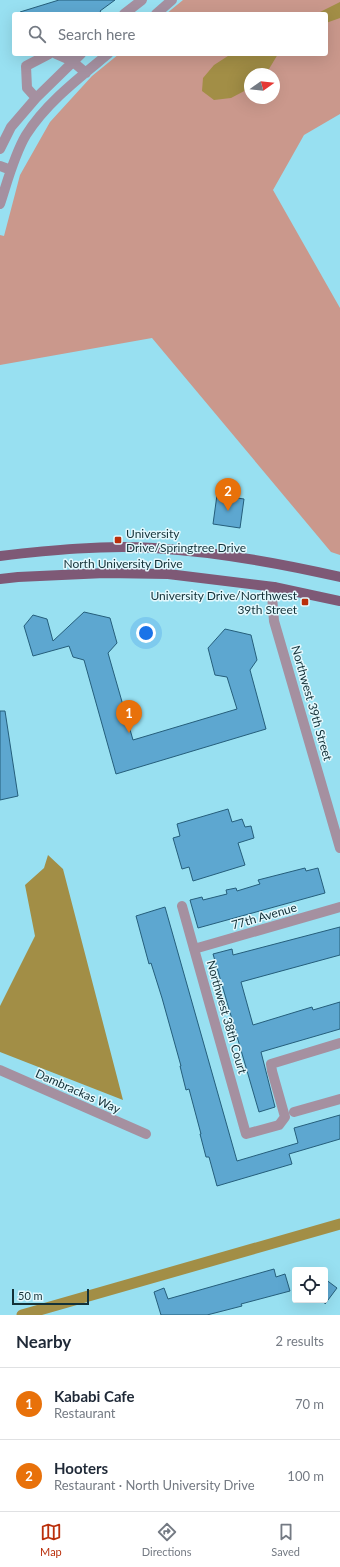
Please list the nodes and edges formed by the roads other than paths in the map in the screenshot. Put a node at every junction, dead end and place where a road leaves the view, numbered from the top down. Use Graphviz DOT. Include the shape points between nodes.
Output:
graph roads {
  1 [pos="142,0"];
  2 [pos="172,0"];
  3 [pos="127,12"];
  4 [pos="158,12"];
  5 [pos="45,56"];
  6 [pos="61,56"];
  7 [pos="78,56"];
  8 [pos="106,56"];
  9 [pos="72,61"];
  10 [pos="86,73"];
  11 [pos="36,98"];
  12 [pos="0,149"];
  13 [pos="0,166"];
  14 [pos="11,170"];
  15 [pos="0,204"];
  16 [pos="0,556"];
  17 [pos="340,577"];
  18 [pos="0,580"];
  19 [pos="274,587"];
  20 [pos="340,601"];
  21 [pos="340,848"];
  22 [pos="182,906"];
  23 [pos="340,907"];
  24 [pos="194,949"];
  25 [pos="340,1043"];
  26 [pos="0,1070"];
  27 [pos="340,1099"];
  28 [pos="294,1112"];
  29 [pos="146,1134"];
  1 -- 3 [label="street"];
  2 -- 4 [label="street"];
  5 -- 11 [label="street" via="26,66 27,88"];
  6 -- 9 [label="street"];
  7 -- 9 [label="street"];
  8 -- 10 [label="street"];
  9 -- 10 [label="street"];
  9 -- 11 [label="street"];
  10 -- 14 [label="street" via="48,107 26,136"];
  11 -- 12 [label="street" via="11,127"];
  13 -- 14 [label="street"];
  14 -- 15 [label="street"];
  16 -- 17 [label="main road, North University Drive" via="98,548 154,548 274,563"];
  18 -- 19 [label="main road, North University Drive" via="105,573 168,574"];
  19 -- 20 [label="main road, North University Drive"];
  19 -- 21 [label="street, Northwest 39th Street" via="274,621"];
  22 -- 24 [label="street, Northwest 38th Court"];
  23 -- 24 [label="street, 77th Avenue"];
  24 -- 25 [label="street, Northwest 38th Court" via="246,1134 279,1125 285,1117 271,1064"];
  26 -- 29 [label="street, Dambrackas Way"];
  27 -- 28 [label="street"];
}
